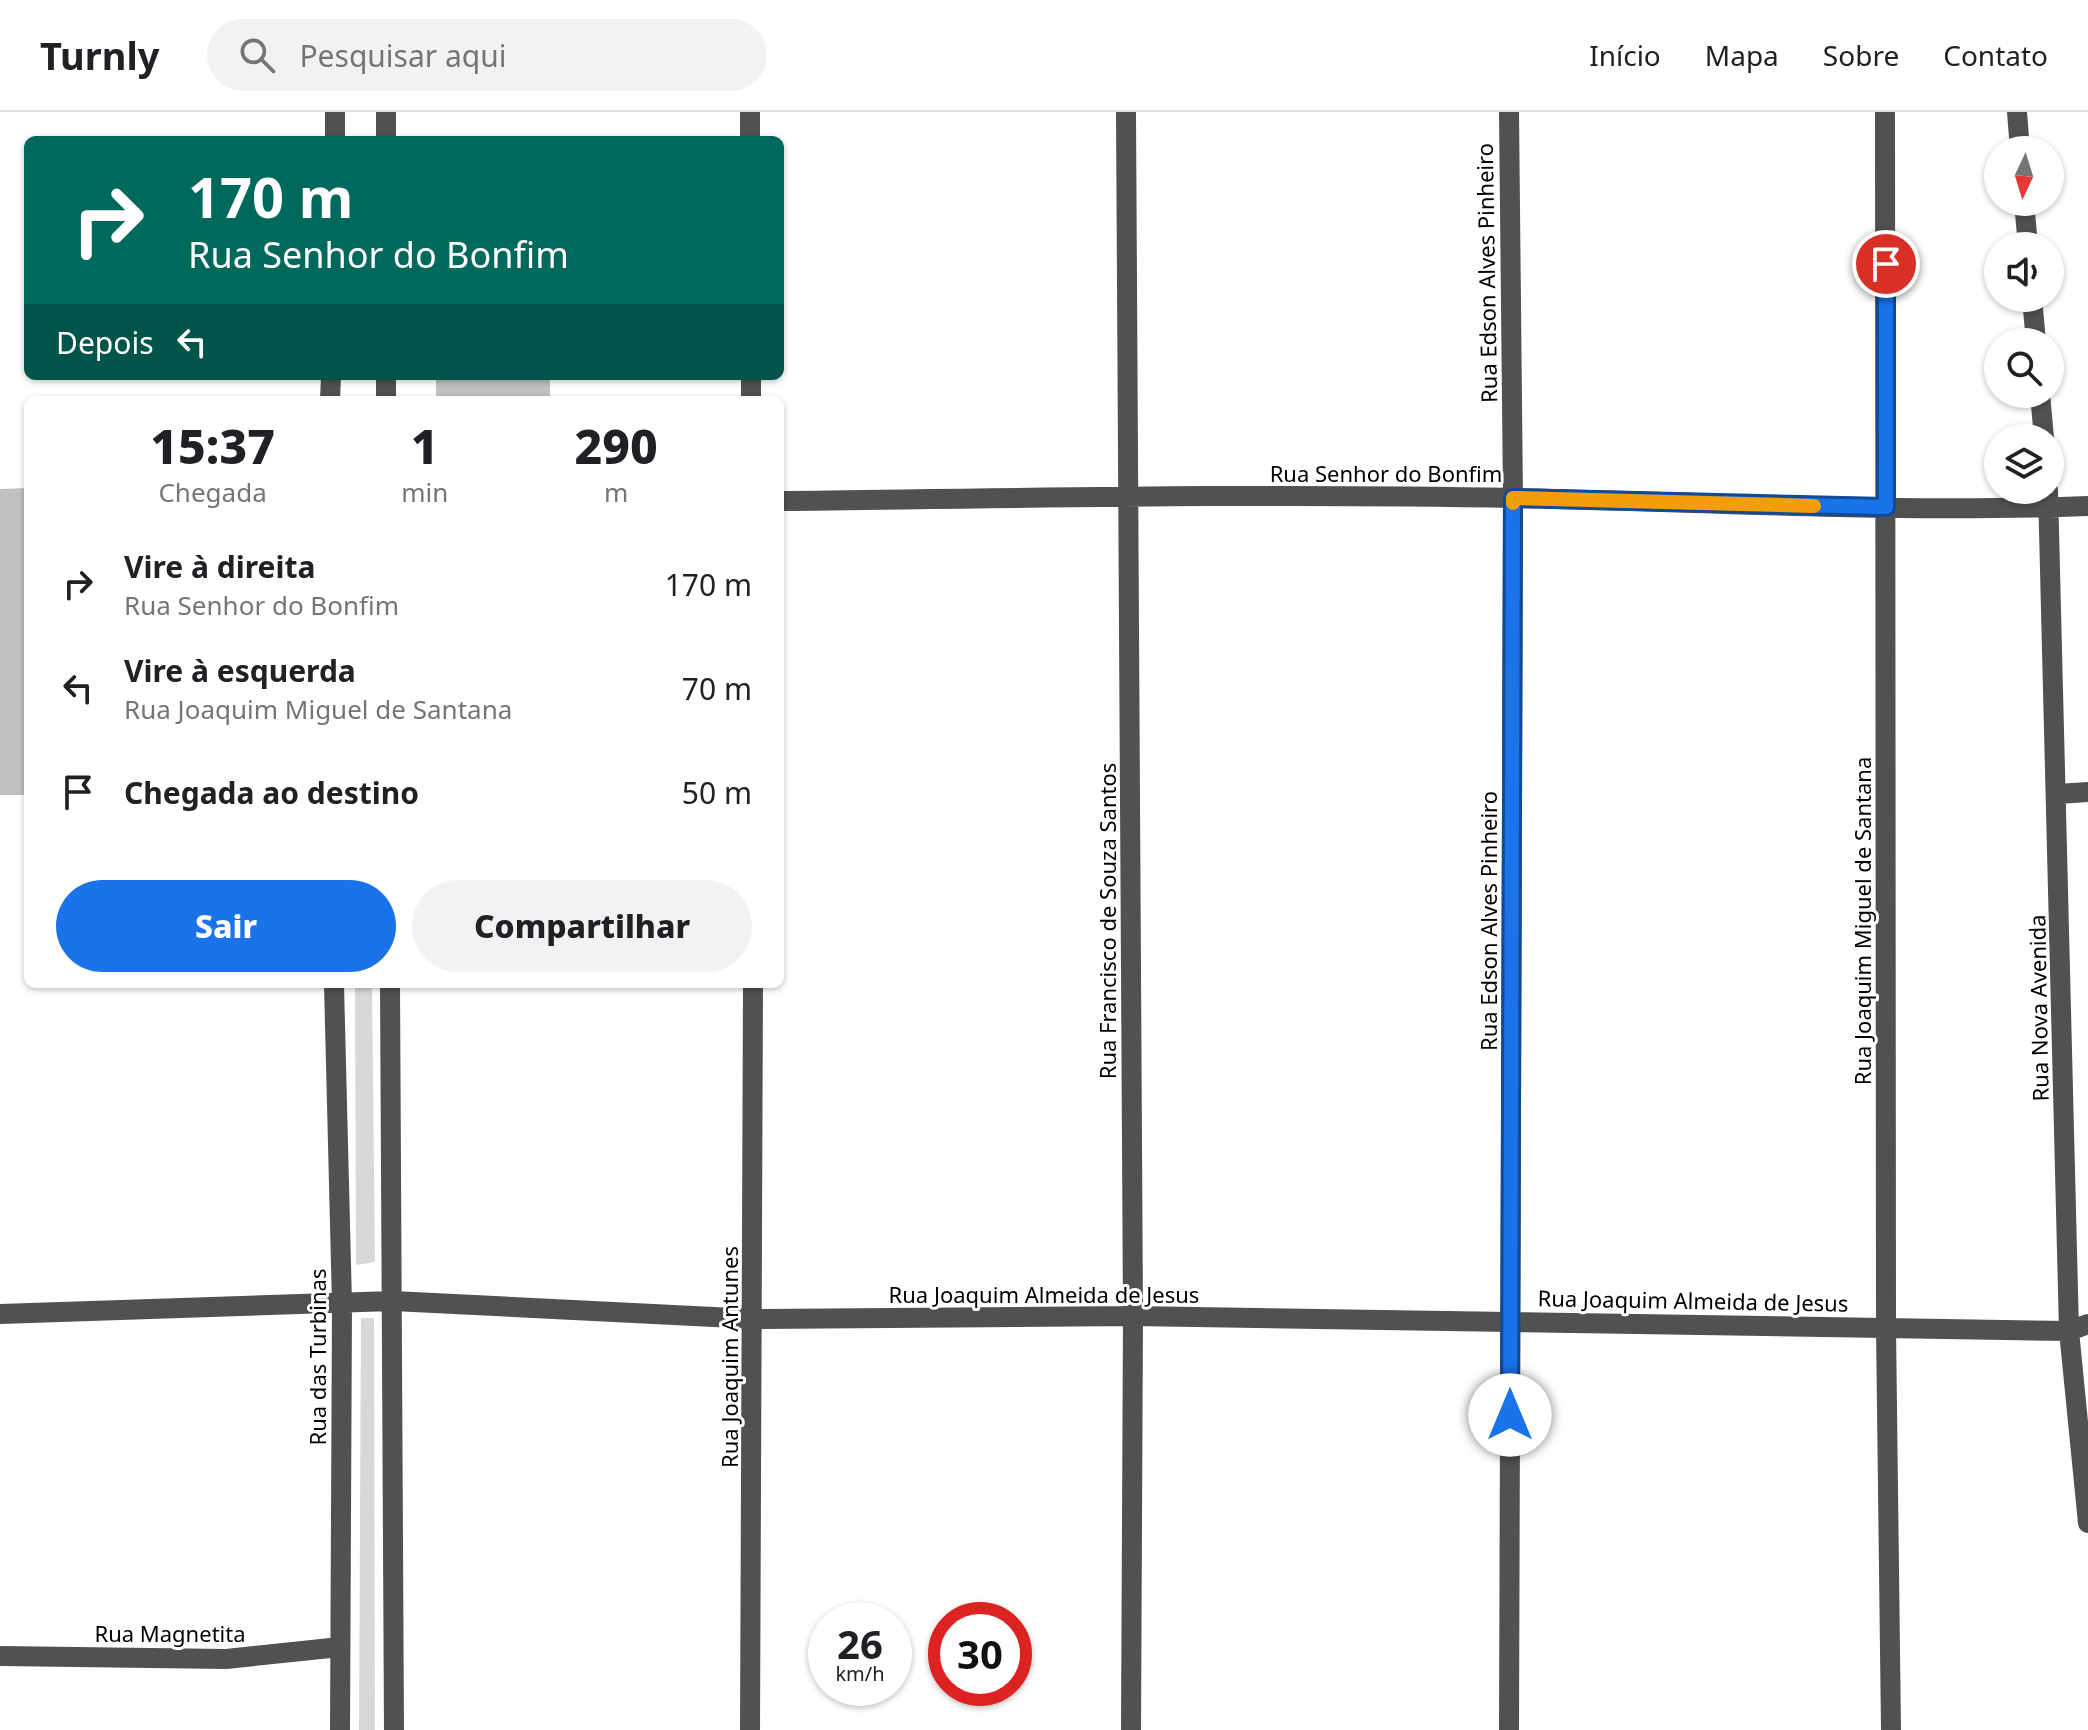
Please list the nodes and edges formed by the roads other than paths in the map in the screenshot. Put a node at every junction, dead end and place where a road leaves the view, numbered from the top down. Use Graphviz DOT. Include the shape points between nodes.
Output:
graph roads {
  1 [pos="335,112"];
  2 [pos="386,112"];
  3 [pos="750,112"];
  4 [pos="1126,112"];
  5 [pos="1509,112"];
  6 [pos="1885,112"];
  7 [pos="2017,112"];
  8 [pos="335,136"];
  9 [pos="386,136"];
  10 [pos="750,136"];
  11 [pos="2019,136"];
  12 [pos="1130,496"];
  13 [pos="1513,498"];
  14 [pos="784,501"];
  15 [pos="1984,502"];
  16 [pos="2064,502"];
  17 [pos="2048,504"];
  18 [pos="2088,506"];
  19 [pos="1886,507"];
  20 [pos="2088,792"];
  21 [pos="2058,794"];
  22 [pos="334,988"];
  23 [pos="390,988"];
  24 [pos="753,988"];
  25 [pos="393,1301"];
  26 [pos="342,1304"];
  27 [pos="0,1314"];
  28 [pos="1133,1316"];
  29 [pos="754,1319"];
  30 [pos="1511,1320"];
  31 [pos="1886,1328"];
  32 [pos="2078,1328"];
  33 [pos="2088,1523"];
  34 [pos="340,1647"];
  35 [pos="0,1656"];
  36 [pos="340,1730"];
  37 [pos="394,1730"];
  38 [pos="750,1730"];
  39 [pos="1131,1730"];
  40 [pos="1509,1730"];
  41 [pos="1891,1730"];
  1 -- 8 [label="street"];
  2 -- 9 [label="street"];
  3 -- 10 [label="street"];
  4 -- 12 [label="street, Rua Francisco de Souza Santos"];
  5 -- 13 [label="street, Rua Edson Alves Pinheiro"];
  6 -- 19 [label="street, Rua Joaquim Miguel de Santana"];
  7 -- 11 [label="street"];
  12 -- 13 [label="street, Rua Senhor do Bonfim"];
  12 -- 14 [label="street, Rua Senhor do Bonfim"];
  12 -- 28 [label="street, Rua Francisco de Souza Santos"];
  13 -- 19 [label="street, Rua Senhor do Bonfim"];
  13 -- 30 [label="street, Rua Edson Alves Pinheiro"];
  15 -- 19 [label="street, Rua Senhor do Bonfim"];
  16 -- 18 [label="street, Rua Senhor do Bonfim"];
  17 -- 21 [label="street, Rua Nova Avenida"];
  19 -- 31 [label="street, Rua Joaquim Miguel de Santana"];
  20 -- 21 [label="street"];
  21 -- 32 [label="street, Rua Nova Avenida"];
  22 -- 26 [label="street, Rua das Turbinas"];
  23 -- 25 [label="street"];
  24 -- 29 [label="street, Rua Joaquim Antunes"];
  25 -- 26 [label="street, Rua Joaquim Almeida de Jesus"];
  25 -- 29 [label="street, Rua Joaquim Almeida de Jesus"];
  25 -- 37 [label="street"];
  26 -- 27 [label="street, Rua Joaquim Almeida de Jesus"];
  26 -- 34 [label="street, Rua das Turbinas"];
  28 -- 29 [label="street, Rua Joaquim Almeida de Jesus"];
  28 -- 30 [label="street, Rua Joaquim Almeida de Jesus"];
  28 -- 39 [label="street, Rua Francisco de Souza Santos"];
  29 -- 38 [label="street, Rua Joaquim Antunes"];
  30 -- 31 [label="street, Rua Joaquim Almeida de Jesus"];
  30 -- 40 [label="street, Rua Edson Alves Pinheiro"];
  31 -- 32 [label="street, Rua Joaquim Almeida de Jesus"];
  31 -- 41 [label="street, Rua Joaquim Miguel de Santana"];
  32 -- 33 [label="street, Rua Nova Avenida"];
  34 -- 35 [label="street, Rua Magnetita" via="226,1659"];
  34 -- 36 [label="street, Rua das Turbinas"];
}
